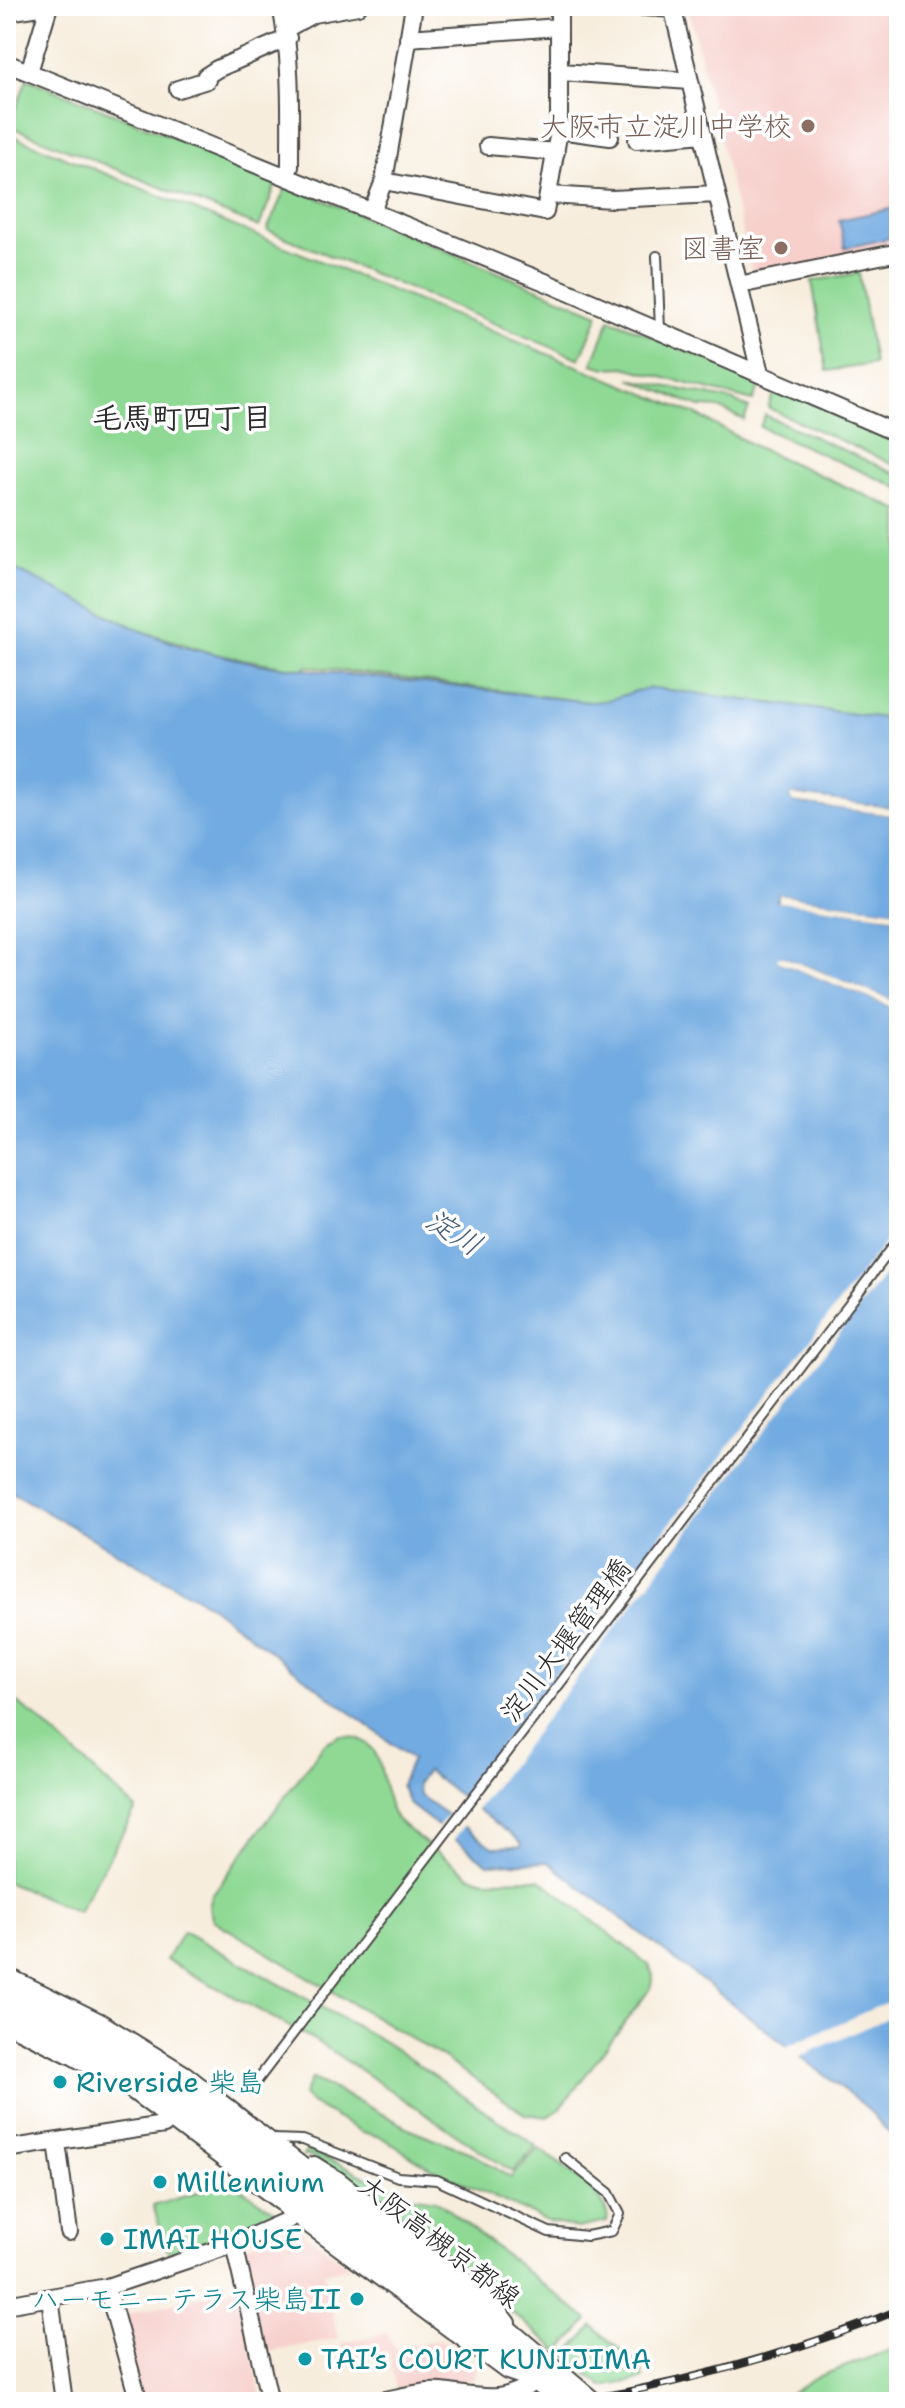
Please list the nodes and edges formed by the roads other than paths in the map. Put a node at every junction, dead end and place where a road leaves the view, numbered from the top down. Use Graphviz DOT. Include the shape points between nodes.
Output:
graph roads {
  1 [pos="48,6"];
  2 [pos="281,6"];
  3 [pos="358,6"];
  4 [pos="414,6"];
  5 [pos="559,6"];
  6 [pos="630,6"];
  7 [pos="6,7"];
  8 [pos="672,8"];
  9 [pos="559,27"];
  10 [pos="287,33"];
  11 [pos="408,38"];
  12 [pos="6,63"];
  13 [pos="29,72"];
  14 [pos="561,72"];
  15 [pos="690,81"];
  16 [pos="178,89"];
  17 [pos="559,130"];
  18 [pos="703,134"];
  19 [pos="610,137"];
  20 [pos="637,140"];
  21 [pos="488,146"];
  22 [pos="556,152"];
  23 [pos="286,175"];
  24 [pos="384,181"];
  25 [pos="717,194"];
  26 [pos="550,195"];
  27 [pos="372,211"];
  28 [pos="899,252"];
  29 [pos="657,256"];
  30 [pos="739,285"];
  31 [pos="660,331"];
  32 [pos="760,373"];
  33 [pos="899,434"];
  34 [pos="899,1239"];
  35 [pos="6,1980"];
  36 [pos="6,2001"];
  37 [pos="6,2020"];
  38 [pos="256,2082"];
  39 [pos="173,2115"];
  40 [pos="261,2139"];
  41 [pos="57,2142"];
  42 [pos="6,2149"];
  43 [pos="565,2158"];
  44 [pos="314,2165"];
  45 [pos="293,2213"];
  46 [pos="69,2232"];
  47 [pos="234,2244"];
  48 [pos="107,2287"];
  49 [pos="50,2298"];
  50 [pos="6,2305"];
  51 [pos="527,2349"];
  52 [pos="537,2381"];
  53 [pos="447,2398"];
  54 [pos="64,2402"];
  55 [pos="139,2402"];
  56 [pos="270,2402"];
  57 [pos="374,2402"];
  58 [pos="550,2402"];
  59 [pos="567,2402"];
  60 [pos="589,2402"];
  1 -- 7 [label="street" via="14,11"];
  1 -- 13 [label="street"];
  2 -- 10 [label="street"];
  3 -- 10 [label="street" via="313,14"];
  4 -- 11 [label="street"];
  5 -- 9 [label="street"];
  6 -- 8 [label="street"];
  8 -- 15 [label="street"];
  9 -- 11 [label="street"];
  9 -- 14 [label="street"];
  10 -- 16 [label="street" via="217,69 207,80"];
  10 -- 23 [label="street"];
  11 -- 24 [label="street"];
  12 -- 13 [label="street"];
  13 -- 23 [label="street"];
  14 -- 15 [label="street"];
  14 -- 17 [label="street"];
  15 -- 18 [label="street"];
  17 -- 19 [label="street"];
  17 -- 22 [label="street"];
  18 -- 20 [label="street"];
  18 -- 25 [label="street"];
  21 -- 22 [label="street"];
  22 -- 26 [label="street"];
  23 -- 27 [label="street"];
  24 -- 26 [label="street" via="545,212"];
  24 -- 27 [label="street"];
  25 -- 26 [label="street" via="612,199"];
  25 -- 30 [label="street"];
  27 -- 31 [label="street"];
  28 -- 30 [label="street"];
  29 -- 31 [label="lane"];
  30 -- 32 [label="street"];
  31 -- 32 [label="street"];
  32 -- 33 [label="street"];
  34 -- 38 [label="lane, 淀川大堰管理橋"];
  35 -- 40 [label="main road, 大阪高槻京都線" via="127,2042"];
  36 -- 52 [label="main road, 大阪高槻京都線" via="165,2088"];
  37 -- 39 [label="street" via="95,2065"];
  39 -- 41 [label="street" via="164,2125"];
  39 -- 45 [label="street" via="286,2202"];
  40 -- 43 [label="lane" via="303,2140 398,2177 437,2180 562,2235 612,2231 619,2220 614,2200"];
  40 -- 51 [label="main road, 大阪高槻京都線"];
  41 -- 42 [label="street"];
  41 -- 46 [label="street"];
  44 -- 51 [label="street" via="488,2298"];
  45 -- 47 [label="street"];
  45 -- 52 [label="street" via="507,2371"];
  47 -- 48 [label="street"];
  47 -- 56 [label="street"];
  48 -- 49 [label="street"];
  48 -- 55 [label="street"];
  49 -- 50 [label="street"];
  49 -- 54 [label="street"];
  51 -- 60 [label="main road, 大阪高槻京都線"];
  52 -- 53 [label="street" via="506,2397"];
  52 -- 58 [label="main road, 大阪高槻京都線"];
  52 -- 59 [label="main road, 大阪高槻京都線"];
  53 -- 57 [label="street"];
}
